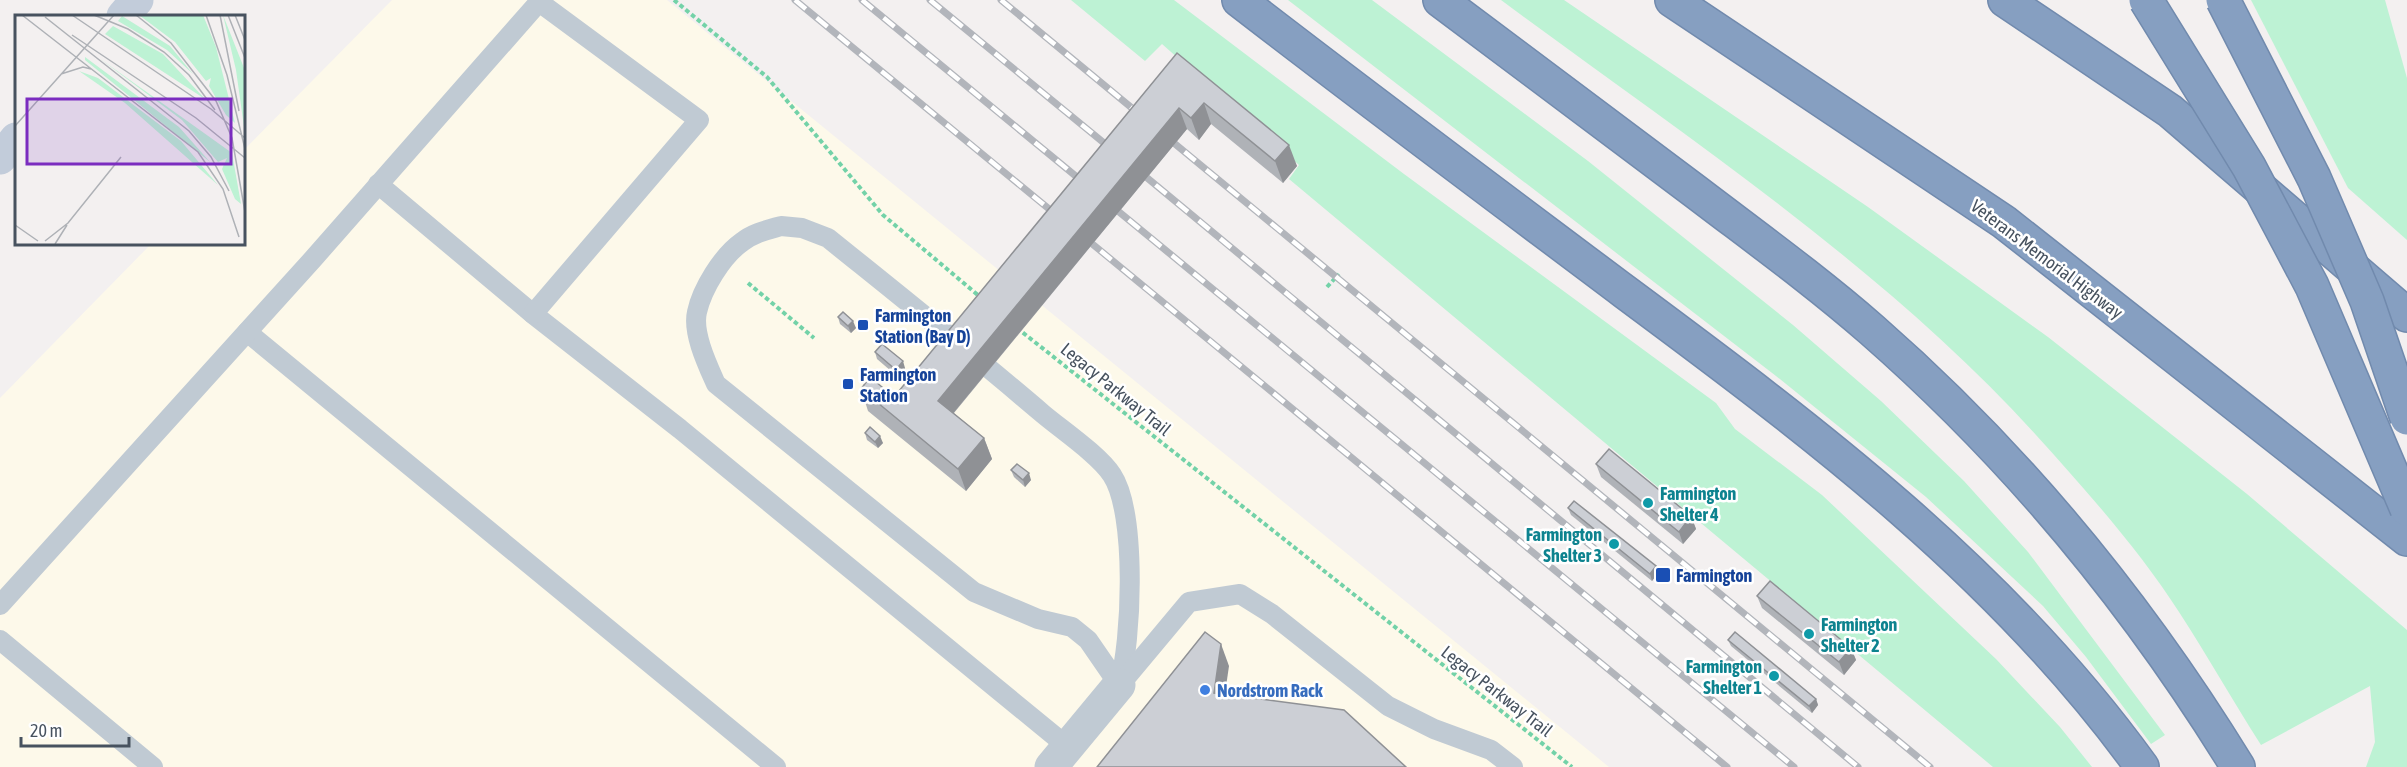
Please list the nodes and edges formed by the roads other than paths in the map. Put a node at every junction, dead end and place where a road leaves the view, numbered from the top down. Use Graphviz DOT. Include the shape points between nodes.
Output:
graph roads {
  1 [pos="137,0"];
  2 [pos="1239,0"];
  3 [pos="1440,0"];
  4 [pos="1672,0"];
  5 [pos="2005,0"];
  6 [pos="2146,0"];
  7 [pos="2223,0"];
  8 [pos="124,15"];
  9 [pos="15,140"];
  10 [pos="0,158"];
  11 [pos="378,184"];
  12 [pos="533,314"];
  13 [pos="2407,315"];
  14 [pos="248,332"];
  15 [pos="2407,418"];
  16 [pos="2407,509"];
  17 [pos="2407,539"];
  18 [pos="0,605"];
  19 [pos="0,640"];
  20 [pos="1119,685"];
  21 [pos="1060,757"];
  22 [pos="153,767"];
  23 [pos="776,767"];
  24 [pos="1513,767"];
  25 [pos="2142,767"];
  26 [pos="2238,767"];
  1 -- 8 [label="main road"];
  2 -- 25 [label="highway" via="1770,399 1864,476 2018,617"];
  3 -- 26 [label="highway" via="1824,289 1922,375 2013,466 2098,566 2179,675"];
  4 -- 17 [label="highway, Veterans Memorial Highway" via="2004,222"];
  5 -- 13 [label="highway" via="2170,111"];
  6 -- 16 [label="highway, bridge" via="2243,158 2312,286"];
  7 -- 15 [label="highway, bridge" via="2314,178 2367,301"];
  9 -- 10 [label="main road"];
  11 -- 12 [label="lane"];
  11 -- 12 [label="lane" via="539,2 699,120"];
  11 -- 14 [label="lane"];
  12 -- 21 [label="lane" via="680,429"];
  14 -- 18 [label="lane"];
  14 -- 23 [label="lane"];
  19 -- 22 [label="lane"];
  20 -- 20 [label="lane" via="1088,640 1072,627 1038,619 974,592 716,384 701,350 696,314 712,280 741,242 781,226 828,237 1111,474 1120,493 1130,565 1127,661"];
  20 -- 21 [label="street"];
  20 -- 24 [label="lane" via="1189,602 1240,594 1272,614 1388,706 1434,729 1491,750"];
}
